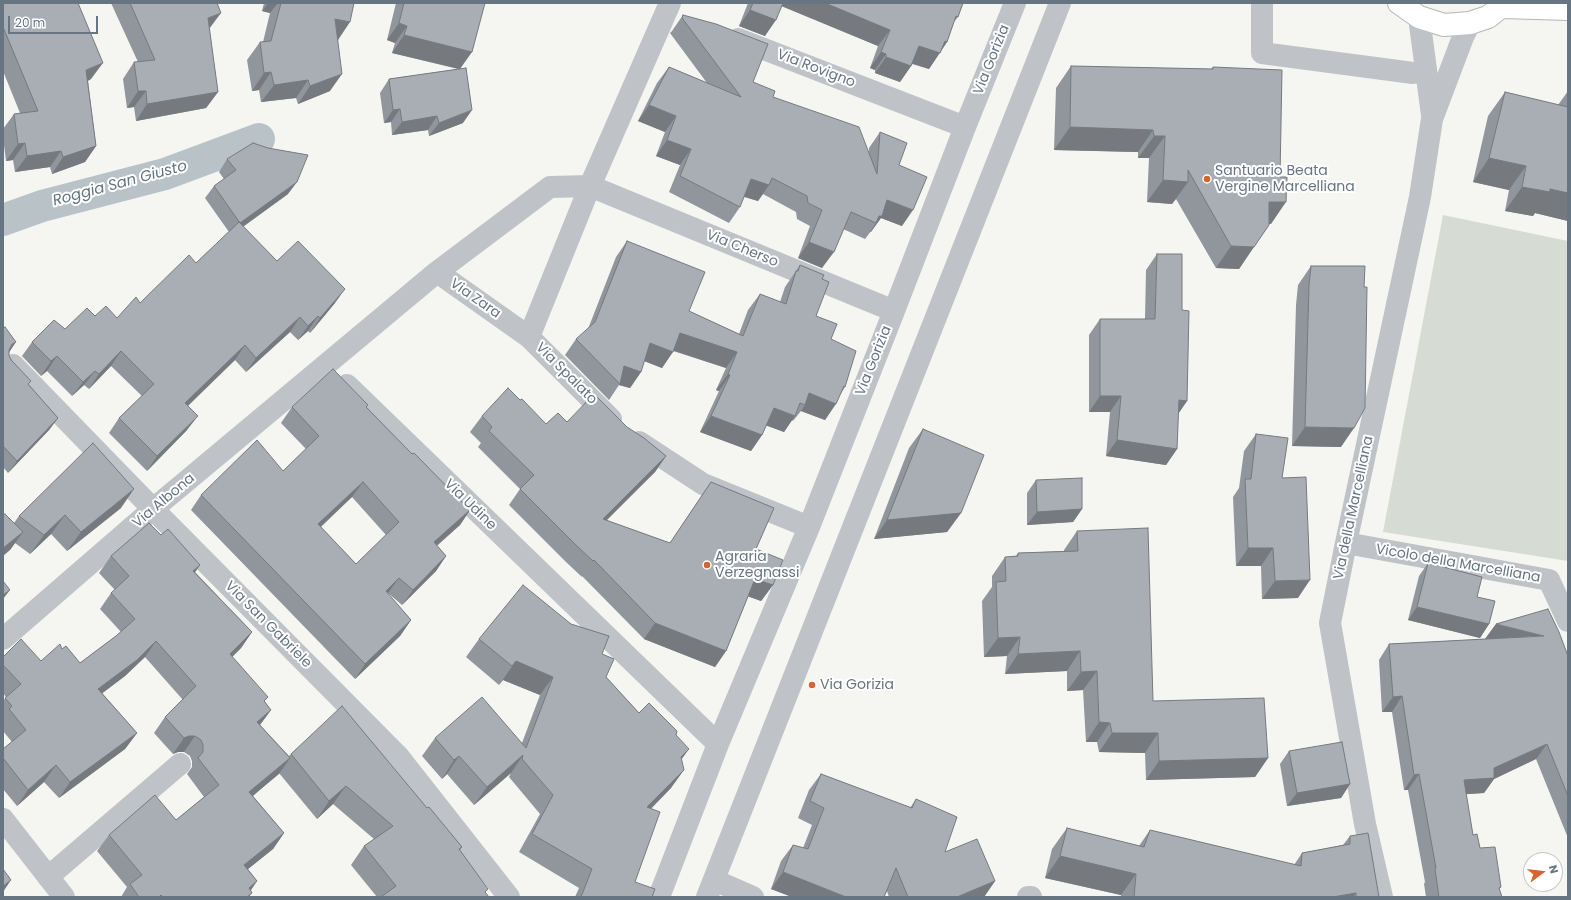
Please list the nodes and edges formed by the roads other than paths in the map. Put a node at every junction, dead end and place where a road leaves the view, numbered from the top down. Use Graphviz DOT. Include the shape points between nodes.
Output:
graph roads {
  1 [pos="1015,3"];
  2 [pos="1060,3"];
  3 [pos="1262,3"];
  4 [pos="1399,3"];
  5 [pos="1505,5"];
  6 [pos="1568,9"];
  7 [pos="673,11"];
  8 [pos="1419,17"];
  9 [pos="1470,23"];
  10 [pos="718,31"];
  11 [pos="1413,73"];
  12 [pos="1432,119"];
  13 [pos="965,127"];
  14 [pos="590,186"];
  15 [pos="437,272"];
  16 [pos="894,311"];
  17 [pos="529,337"];
  18 [pos="13,365"];
  19 [pos="326,365"];
  20 [pos="153,509"];
  21 [pos="809,527"];
  22 [pos="1346,543"];
  23 [pos="1568,622"];
  24 [pos="3,639"];
  25 [pos="718,744"];
  26 [pos="180,764"];
  27 [pos="3,819"];
  28 [pos="48,877"];
  29 [pos="710,889"];
  30 [pos="64,897"];
  31 [pos="509,897"];
  32 [pos="659,897"];
  33 [pos="753,897"];
  34 [pos="1382,897"];
  1 -- 13 [label="street, Via Gorizia"];
  2 -- 29 [label="street"];
  3 -- 11 [label="street" via="1262,53"];
  4 -- 8 [label="main road"];
  5 -- 6 [label="main road"];
  5 -- 9 [label="main road" via="1488,17"];
  7 -- 14 [label="street"];
  8 -- 9 [label="main road" via="1444,25"];
  8 -- 12 [label="street, Via della Marcelliana"];
  9 -- 12 [label="street, Via della Marcelliana"];
  10 -- 13 [label="street, Via Rovigno"];
  12 -- 22 [label="street, Via della Marcelliana" via="1420,197"];
  13 -- 16 [label="street, Via Gorizia"];
  14 -- 15 [label="street, Via Zara" via="550,187"];
  14 -- 16 [label="street, Via Cherso"];
  14 -- 17 [label="street"];
  15 -- 17 [label="street, Via Zara"];
  15 -- 19 [label="street"];
  16 -- 21 [label="street, Via Gorizia"];
  17 -- 21 [label="street, Via Spalato" via="625,434 703,484"];
  18 -- 20 [label="street, Via San Gabriele"];
  19 -- 20 [label="street, Via Albona"];
  19 -- 25 [label="street, Via Udine"];
  20 -- 24 [label="street, Via Albona"];
  20 -- 31 [label="street, Via San Gabriele" via="399,757"];
  21 -- 25 [label="street, Via Gorizia"];
  22 -- 23 [label="street, Vicolo della Marcelliana" via="1549,580"];
  22 -- 34 [label="street, Via della Marcelliana" via="1330,623 1365,824"];
  25 -- 32 [label="street, Via Gorizia"];
  26 -- 28 [label="street"];
  27 -- 28 [label="street"];
  28 -- 30 [label="street"];
  29 -- 33 [label="street"];
}
